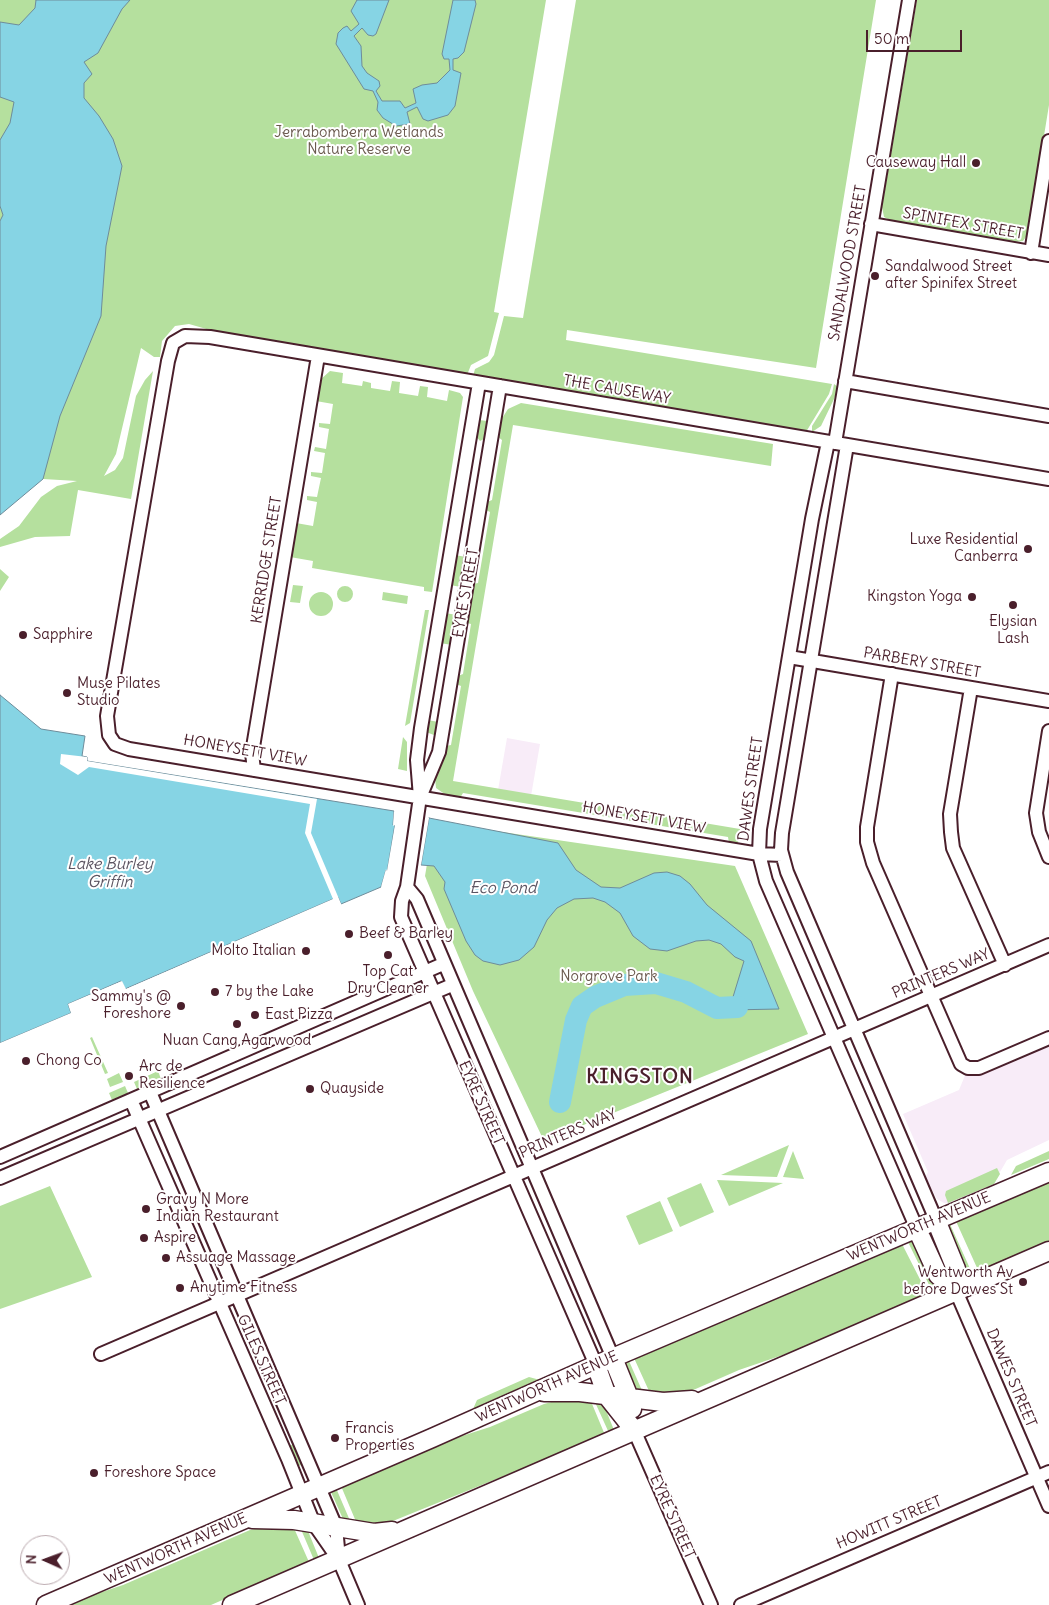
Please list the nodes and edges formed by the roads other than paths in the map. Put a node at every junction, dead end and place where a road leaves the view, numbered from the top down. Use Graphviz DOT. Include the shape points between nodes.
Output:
graph roads {
  1 [pos="909,0"];
  2 [pos="1049,141"];
  3 [pos="871,224"];
  4 [pos="1031,252"];
  5 [pos="1049,255"];
  6 [pos="180,338"];
  7 [pos="318,356"];
  8 [pos="845,381"];
  9 [pos="479,383"];
  10 [pos="500,386"];
  11 [pos="1049,416"];
  12 [pos="837,443"];
  13 [pos="1049,479"];
  14 [pos="789,657"];
  15 [pos="811,660"];
  16 [pos="892,674"];
  17 [pos="971,688"];
  18 [pos="1049,701"];
  19 [pos="1049,731"];
  20 [pos="254,770"];
  21 [pos="420,797"];
  22 [pos="759,854"];
  23 [pos="782,855"];
  24 [pos="1049,857"];
  25 [pos="407,886"];
  26 [pos="1049,945"];
  27 [pos="443,964"];
  28 [pos="1004,965"];
  29 [pos="424,973"];
  30 [pos="452,984"];
  31 [pos="433,992"];
  32 [pos="930,996"];
  33 [pos="855,1028"];
  34 [pos="833,1038"];
  35 [pos="1049,1038"];
  36 [pos="150,1092"];
  37 [pos="131,1100"];
  38 [pos="158,1110"];
  39 [pos="138,1119"];
  40 [pos="0,1157"];
  41 [pos="531,1168"];
  42 [pos="914,1169"];
  43 [pos="1049,1172"];
  44 [pos="514,1175"];
  45 [pos="0,1178"];
  46 [pos="894,1178"];
  47 [pos="936,1220"];
  48 [pos="917,1228"];
  49 [pos="1049,1250"];
  50 [pos="956,1291"];
  51 [pos="237,1295"];
  52 [pos="218,1303"];
  53 [pos="592,1308"];
  54 [pos="575,1317"];
  55 [pos="101,1354"];
  56 [pos="613,1358"];
  57 [pos="596,1365"];
  58 [pos="536,1392"];
  59 [pos="607,1396"];
  60 [pos="714,1397"];
  61 [pos="630,1400"];
  62 [pos="634,1430"];
  63 [pos="296,1432"];
  64 [pos="278,1440"];
  65 [pos="1049,1472"];
  66 [pos="1036,1477"];
  67 [pos="319,1487"];
  68 [pos="301,1494"];
  69 [pos="1049,1506"];
  70 [pos="244,1519"];
  71 [pos="314,1524"];
  72 [pos="336,1527"];
  73 [pos="409,1529"];
  74 [pos="339,1560"];
  75 [pos="46,1605"];
  76 [pos="232,1605"];
  77 [pos="358,1605"];
  78 [pos="711,1605"];
  79 [pos="742,1605"];
  1 -- 3 [label="street, SANDALWOOD STREET"];
  2 -- 4 [label="street"];
  3 -- 4 [label="street, SPINIFEX STREET"];
  3 -- 8 [label="street, SANDALWOOD STREET"];
  4 -- 5 [label="street, SPINIFEX STREET"];
  6 -- 7 [label="street, THE CAUSEWAY" via="200,336"];
  6 -- 20 [label="street, HONEYSETT VIEW" via="172,346 168,362 107,728 112,740 121,747"];
  7 -- 9 [label="street, THE CAUSEWAY"];
  7 -- 20 [label="street, KERRIDGE STREET" via="252,753"];
  8 -- 11 [label="street"];
  8 -- 12 [label="street, SANDALWOOD STREET"];
  9 -- 10 [label="street, THE CAUSEWAY"];
  9 -- 21 [label="street, EYRE STREET" via="421,728 417,760"];
  10 -- 12 [label="street, THE CAUSEWAY"];
  10 -- 21 [label="street, EYRE STREET" via="439,752"];
  12 -- 13 [label="street, THE CAUSEWAY"];
  12 -- 14 [label="street, DAWES STREET" via="812,519"];
  12 -- 15 [label="street"];
  14 -- 15 [label="street, PARBERY STREET"];
  14 -- 22 [label="street, DAWES STREET" via="760,829"];
  15 -- 16 [label="street, PARBERY STREET"];
  15 -- 23 [label="street" via="782,833"];
  16 -- 17 [label="street, PARBERY STREET"];
  16 -- 32 [label="street" via="867,842"];
  17 -- 18 [label="street, PARBERY STREET"];
  17 -- 28 [label="street" via="950,814 950,832 953,848"];
  19 -- 24 [label="street" via="1036,813 1039,832"];
  20 -- 21 [label="street, HONEYSETT VIEW"];
  21 -- 22 [label="street, HONEYSETT VIEW"];
  21 -- 25 [label="street, EYRE STREET"];
  22 -- 23 [label="street, HONEYSETT VIEW"];
  22 -- 34 [label="street, DAWES STREET" via="766,881"];
  23 -- 33 [label="street"];
  25 -- 27 [label="street, EYRE STREET" via="417,899"];
  25 -- 29 [label="street, EYRE STREET" via="401,917"];
  26 -- 28 [label="street, PRINTERS WAY"];
  27 -- 29 [label="street"];
  27 -- 30 [label="street, EYRE STREET"];
  28 -- 32 [label="street, PRINTERS WAY"];
  29 -- 31 [label="street, EYRE STREET"];
  29 -- 36 [label="street"];
  30 -- 31 [label="street"];
  30 -- 41 [label="street, EYRE STREET"];
  31 -- 38 [label="street"];
  31 -- 44 [label="street, EYRE STREET"];
  32 -- 33 [label="street, PRINTERS WAY"];
  32 -- 35 [label="street" via="958,1059 968,1068 982,1067"];
  33 -- 34 [label="street, PRINTERS WAY"];
  33 -- 42 [label="street"];
  34 -- 41 [label="street, PRINTERS WAY"];
  34 -- 46 [label="street, DAWES STREET"];
  36 -- 37 [label="street"];
  36 -- 38 [label="street, GILES STREET"];
  37 -- 39 [label="street, GILES STREET"];
  37 -- 40 [label="street"];
  38 -- 39 [label="street"];
  38 -- 51 [label="street, GILES STREET"];
  39 -- 45 [label="street"];
  39 -- 52 [label="street, GILES STREET"];
  41 -- 44 [label="street, PRINTERS WAY"];
  41 -- 53 [label="street, EYRE STREET"];
  42 -- 46 [label="street"];
  42 -- 47 [label="street"];
  43 -- 47 [label="main road, WENTWORTH AVENUE"];
  44 -- 51 [label="street, PRINTERS WAY"];
  44 -- 54 [label="street, EYRE STREET"];
  46 -- 48 [label="street, DAWES STREET"];
  47 -- 48 [label="main road, WENTWORTH AVENUE"];
  47 -- 50 [label="main road" via="956,1269"];
  48 -- 50 [label="main road" via="938,1276"];
  48 -- 56 [label="main road, WENTWORTH AVENUE"];
  49 -- 50 [label="main road"];
  50 -- 60 [label="main road"];
  50 -- 66 [label="street, DAWES STREET"];
  51 -- 52 [label="street, PRINTERS WAY"];
  51 -- 63 [label="street, GILES STREET"];
  52 -- 55 [label="street, PRINTERS WAY"];
  52 -- 64 [label="street, GILES STREET"];
  53 -- 54 [label="street"];
  53 -- 56 [label="street, EYRE STREET"];
  54 -- 57 [label="street, EYRE STREET"];
  56 -- 57 [label="main road, WENTWORTH AVENUE"];
  56 -- 61 [label="main road, EYRE STREET"];
  57 -- 58 [label="main road, WENTWORTH AVENUE"];
  57 -- 59 [label="main road, EYRE STREET"];
  58 -- 59 [label="main road"];
  58 -- 67 [label="main road, WENTWORTH AVENUE"];
  59 -- 61 [label="main road"];
  59 -- 62 [label="main road, EYRE STREET"];
  60 -- 61 [label="main road" via="670,1402"];
  60 -- 62 [label="main road"];
  61 -- 62 [label="main road, EYRE STREET"];
  62 -- 73 [label="main road"];
  62 -- 78 [label="street, EYRE STREET"];
  63 -- 64 [label="street"];
  63 -- 67 [label="street, GILES STREET"];
  64 -- 68 [label="street, GILES STREET"];
  65 -- 66 [label="street, HOWITT STREET"];
  66 -- 69 [label="street, DAWES STREET"];
  66 -- 79 [label="street, HOWITT STREET"];
  67 -- 68 [label="main road, WENTWORTH AVENUE"];
  67 -- 72 [label="street, GILES STREET"];
  68 -- 70 [label="main road, WENTWORTH AVENUE"];
  68 -- 71 [label="street, GILES STREET"];
  70 -- 71 [label="main road"];
  70 -- 75 [label="main road, WENTWORTH AVENUE"];
  71 -- 72 [label="main road"];
  71 -- 74 [label="street, GILES STREET"];
  72 -- 73 [label="main road" via="374,1533"];
  72 -- 74 [label="street, GILES STREET"];
  73 -- 74 [label="main road"];
  74 -- 76 [label="main road"];
  74 -- 77 [label="street, GILES STREET"];
}
